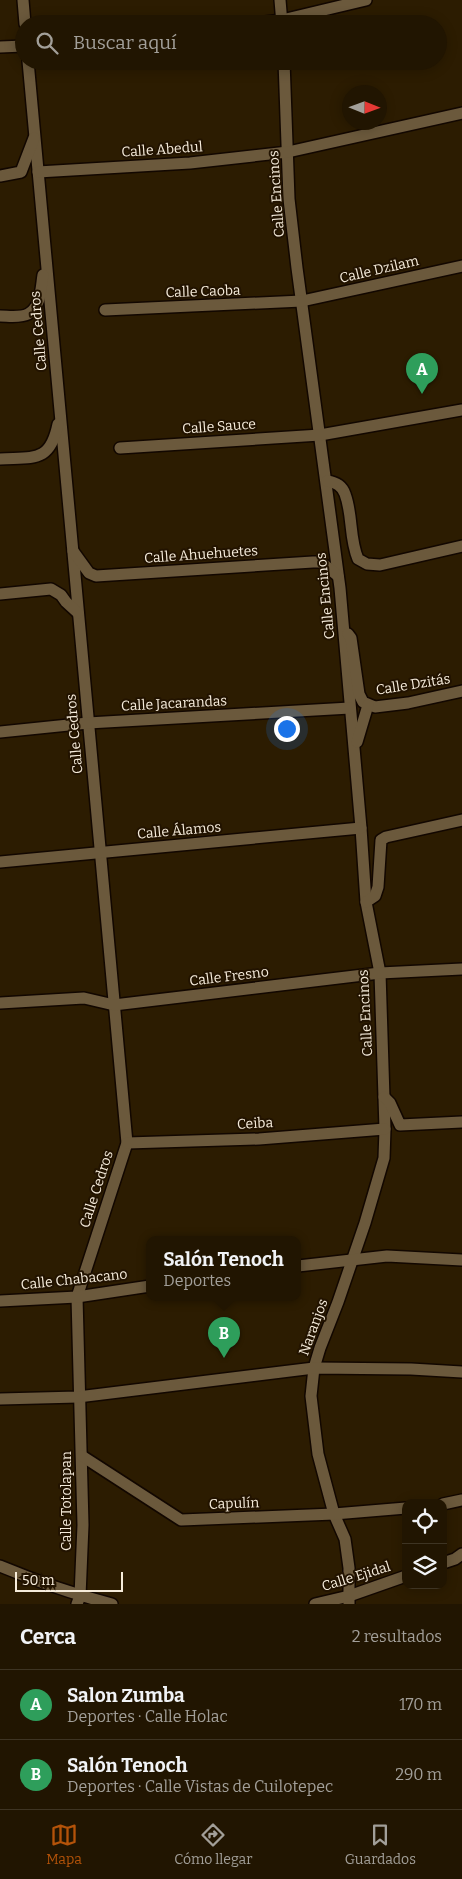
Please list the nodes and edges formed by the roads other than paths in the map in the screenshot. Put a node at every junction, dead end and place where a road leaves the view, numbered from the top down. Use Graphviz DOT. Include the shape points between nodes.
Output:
graph roads {
  1 [pos="23,0"];
  2 [pos="280,0"];
  3 [pos="366,0"];
  4 [pos="24,15"];
  5 [pos="281,15"];
  6 [pos="309,15"];
  7 [pos="15,46"];
  8 [pos="0,47"];
  9 [pos="29,70"];
  10 [pos="284,70"];
  11 [pos="462,114"];
  12 [pos="35,136"];
  13 [pos="288,152"];
  14 [pos="38,172"];
  15 [pos="0,176"];
  16 [pos="46,253"];
  17 [pos="462,266"];
  18 [pos="302,302"];
  19 [pos="105,310"];
  20 [pos="0,316"];
  21 [pos="462,410"];
  22 [pos="60,412"];
  23 [pos="320,435"];
  24 [pos="120,448"];
  25 [pos="0,459"];
  26 [pos="327,481"];
  27 [pos="462,546"];
  28 [pos="73,551"];
  29 [pos="338,576"];
  30 [pos="0,594"];
  31 [pos="78,613"];
  32 [pos="343,629"];
  33 [pos="462,691"];
  34 [pos="368,705"];
  35 [pos="350,708"];
  36 [pos="88,723"];
  37 [pos="0,732"];
  38 [pos="354,751"];
  39 [pos="462,820"];
  40 [pos="361,828"];
  41 [pos="100,853"];
  42 [pos="0,862"];
  43 [pos="366,902"];
  44 [pos="462,969"];
  45 [pos="380,973"];
  46 [pos="0,1003"];
  47 [pos="114,1005"];
  48 [pos="384,1097"];
  49 [pos="462,1122"];
  50 [pos="385,1129"];
  51 [pos="127,1143"];
  52 [pos="352,1260"];
  53 [pos="462,1260"];
  54 [pos="301,1266"];
  55 [pos="146,1287"];
  56 [pos="77,1297"];
  57 [pos="0,1301"];
  58 [pos="314,1368"];
  59 [pos="462,1372"];
  60 [pos="78,1397"];
  61 [pos="0,1398"];
  62 [pos="82,1456"];
  63 [pos="462,1500"];
  64 [pos="447,1503"];
  65 [pos="402,1508"];
  66 [pos="334,1514"];
  67 [pos="462,1554"];
  68 [pos="447,1562"];
  69 [pos="0,1566"];
  70 [pos="402,1578"];
  71 [pos="78,1600"];
  72 [pos="349,1600"];
  73 [pos="112,1604"];
  74 [pos="315,1604"];
  1 -- 4 [label="street"];
  2 -- 5 [label="street"];
  3 -- 6 [label="street"];
  7 -- 8 [label="street"];
  9 -- 12 [label="street, Calle Cedros"];
  10 -- 13 [label="street, Calle Encinos"];
  11 -- 13 [label="street, Calle Abedul"];
  12 -- 14 [label="street, Calle Cedros"];
  12 -- 15 [label="street" via="21,172"];
  13 -- 14 [label="street, Calle Abedul" via="190,163"];
  13 -- 18 [label="street, Calle Encinos" via="289,199"];
  14 -- 16 [label="street, Calle Cedros"];
  16 -- 20 [label="street" via="39,298 33,310 26,315"];
  16 -- 22 [label="street, Calle Cedros"];
  17 -- 18 [label="street, Calle Dzilam"];
  18 -- 19 [label="street, Calle Caoba"];
  18 -- 23 [label="street, Calle Encinos"];
  21 -- 23 [label="street, Calle Sauce"];
  22 -- 25 [label="street" via="53,440 46,452 40,456"];
  22 -- 28 [label="street, Calle Cedros"];
  23 -- 24 [label="street, Calle Sauce"];
  23 -- 26 [label="street, Calle Encinos"];
  26 -- 27 [label="street" via="336,482 345,492 353,546 358,559 367,564 380,565"];
  26 -- 29 [label="street, Calle Encinos"];
  28 -- 29 [label="street, Calle Ahuehuetes" via="89,573 96,576 321,562"];
  28 -- 31 [label="street, Calle Cedros"];
  29 -- 32 [label="street, Calle Encinos"];
  30 -- 31 [label="street" via="51,589 61,594"];
  31 -- 36 [label="street, Calle Cedros"];
  32 -- 34 [label="street, Calle Dzitás" via="351,638 359,694"];
  32 -- 35 [label="street, Calle Encinos"];
  33 -- 34 [label="street, Calle Dzitás" via="408,703"];
  34 -- 38 [label="street, Calle Dzitás"];
  35 -- 36 [label="street, Calle Jacarandas"];
  35 -- 38 [label="street, Calle Encinos"];
  36 -- 37 [label="street, Calle Jacarandas"];
  36 -- 41 [label="street, Calle Cedros"];
  38 -- 40 [label="street, Calle Encinos"];
  39 -- 43 [label="street" via="381,840 378,887"];
  40 -- 41 [label="street, Calle Álamos"];
  40 -- 43 [label="street, Calle Encinos"];
  41 -- 42 [label="street, Calle Álamos"];
  41 -- 47 [label="street, Calle Cedros"];
  43 -- 45 [label="street, Calle Encinos"];
  44 -- 45 [label="street, Calle Fresno"];
  45 -- 47 [label="street, Calle Fresno"];
  45 -- 48 [label="street, Calle Encinos"];
  46 -- 47 [label="street, Calle Fresno" via="84,998"];
  47 -- 51 [label="street, Calle Cedros"];
  48 -- 49 [label="street" via="400,1125"];
  48 -- 50 [label="street, Calle Encinos"];
  50 -- 51 [label="street, Ceiba" via="260,1139"];
  50 -- 52 [label="street, Naranjos" via="384,1158"];
  51 -- 56 [label="street, Calle Cedros"];
  52 -- 53 [label="street" via="387,1256"];
  52 -- 54 [label="street"];
  52 -- 58 [label="street, Naranjos"];
  55 -- 56 [label="street, Calle Chabacano"];
  56 -- 57 [label="street, Calle Chabacano"];
  56 -- 60 [label="street, Calle Cedros"];
  58 -- 59 [label="street"];
  58 -- 60 [label="street"];
  58 -- 66 [label="street, Naranjos" via="311,1396 318,1454"];
  60 -- 61 [label="street"];
  60 -- 62 [label="street, Calle Totolapan"];
  62 -- 66 [label="street, Capulín" via="182,1520"];
  62 -- 71 [label="street, Calle Totolapan" via="83,1525"];
  63 -- 64 [label="street"];
  65 -- 66 [label="street, Capulín"];
  66 -- 72 [label="street, Naranjos" via="345,1540"];
  67 -- 68 [label="street"];
  69 -- 71 [label="street"];
  70 -- 72 [label="street, Calle Ejidal"];
  71 -- 73 [label="street"];
  72 -- 74 [label="street, Calle Ejidal"];
}
